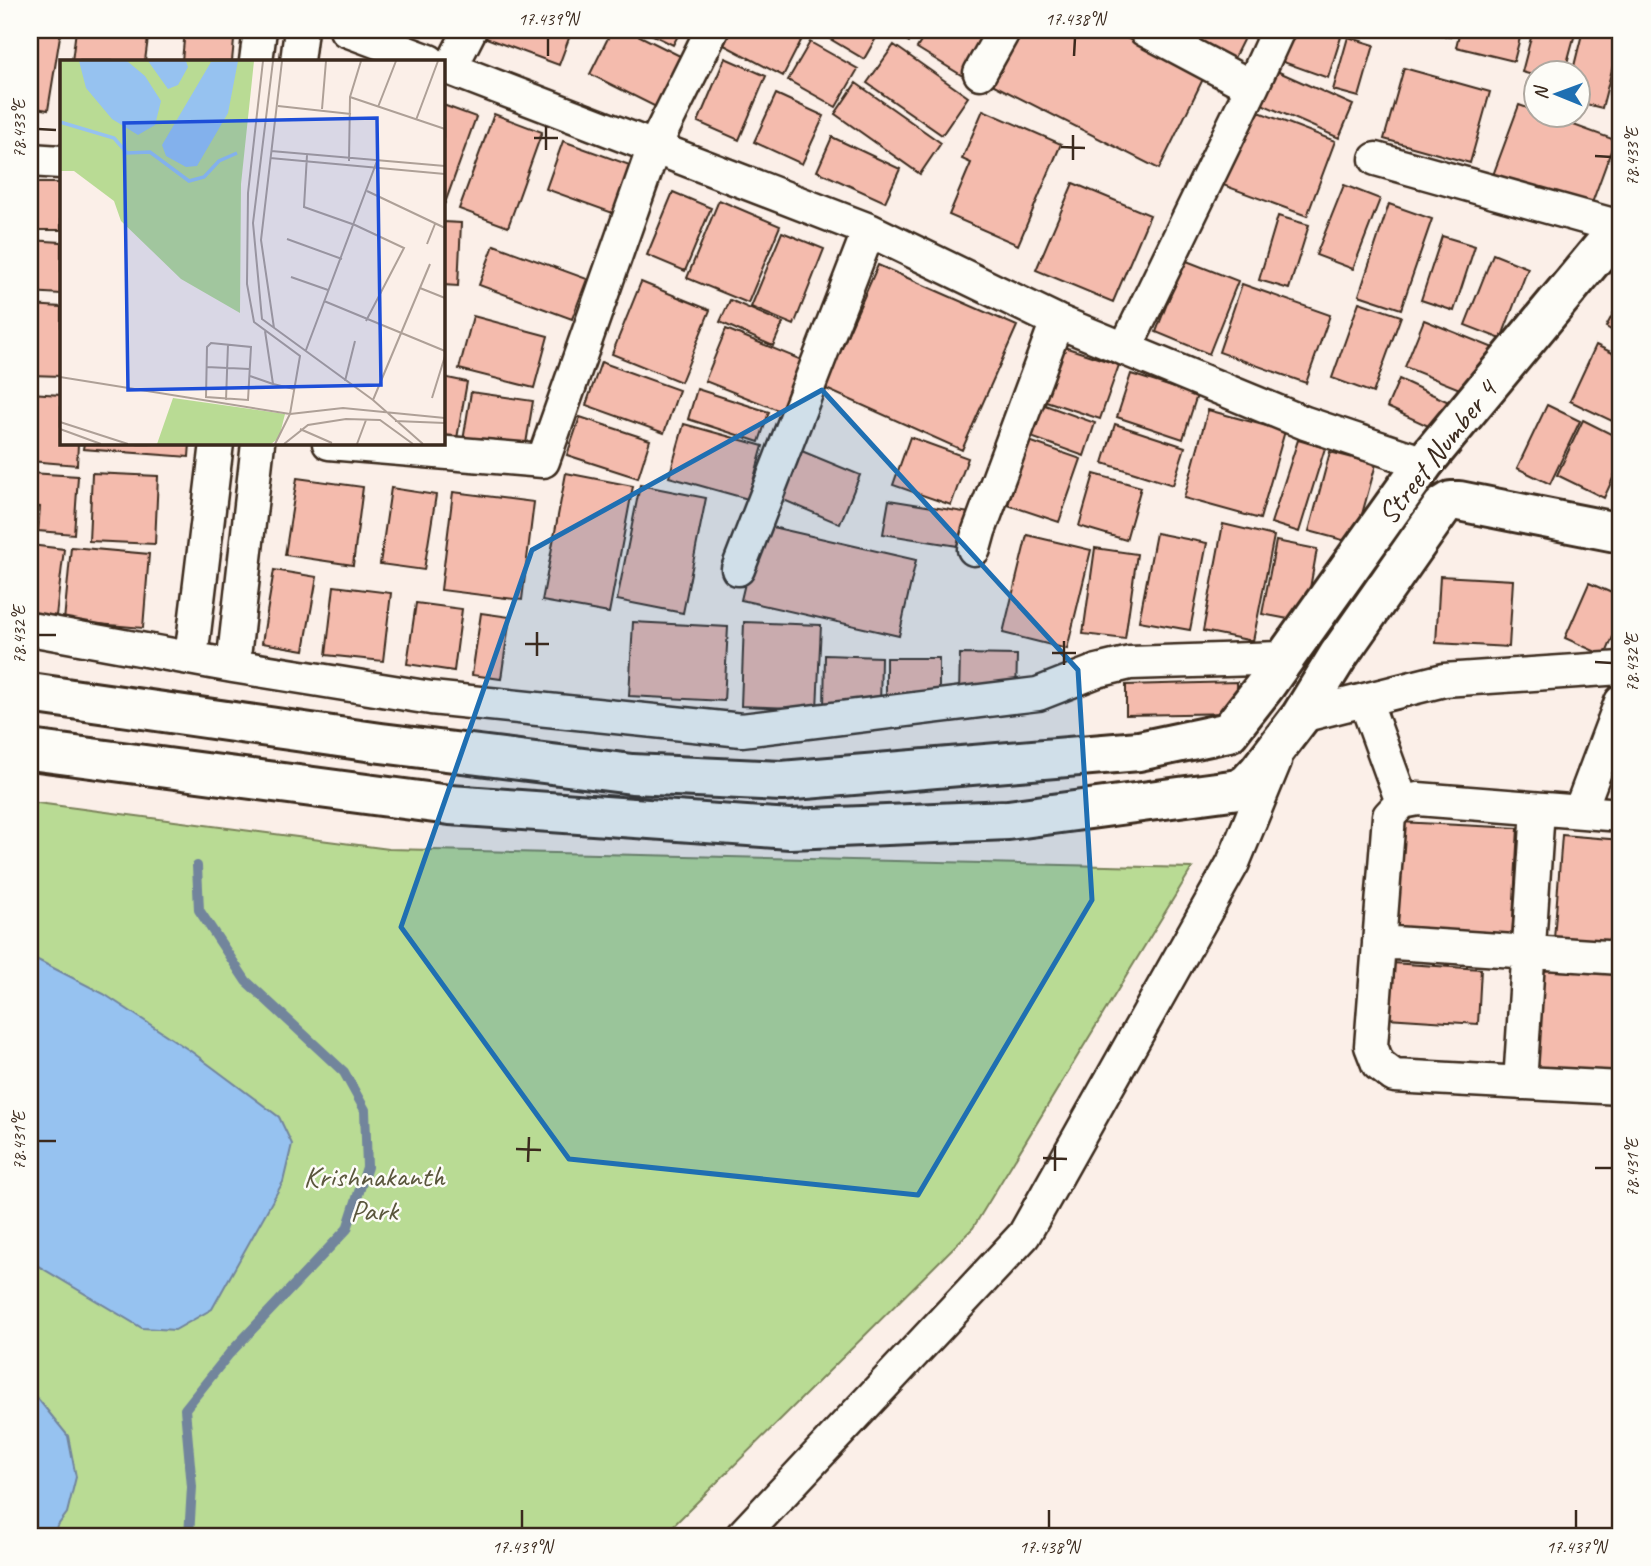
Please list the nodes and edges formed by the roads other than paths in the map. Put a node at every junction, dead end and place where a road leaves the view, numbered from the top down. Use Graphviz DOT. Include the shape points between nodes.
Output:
graph roads {
  1 [pos="260,30"];
  2 [pos="301,30"];
  3 [pos="346,30"];
  4 [pos="470,30"];
  5 [pos="712,30"];
  6 [pos="1004,30"];
  7 [pos="1145,30"];
  8 [pos="1278,30"];
  9 [pos="256,60"];
  10 [pos="297,60"];
  11 [pos="425,60"];
  12 [pos="444,62"];
  13 [pos="444,67"];
  14 [pos="980,74"];
  15 [pos="1252,87"];
  16 [pos="654,147"];
  17 [pos="1376,159"];
  18 [pos="30,160"];
  19 [pos="60,162"];
  20 [pos="1621,226"];
  21 [pos="869,230"];
  22 [pos="1057,321"];
  23 [pos="1125,349"];
  24 [pos="217,444"];
  25 [pos="258,444"];
  26 [pos="341,444"];
  27 [pos="1424,463"];
  28 [pos="1621,533"];
  29 [pos="974,549"];
  30 [pos="738,569"];
  31 [pos="30,629"];
  32 [pos="191,658"];
  33 [pos="233,666"];
  34 [pos="1621,668"];
  35 [pos="1274,672"];
  36 [pos="30,693"];
  37 [pos="1365,700"];
  38 [pos="1621,702"];
  39 [pos="1293,727"];
  40 [pos="1229,732"];
  41 [pos="30,750"];
  42 [pos="1248,783"];
  43 [pos="1402,802"];
  44 [pos="1538,809"];
  45 [pos="1582,812"];
  46 [pos="1621,815"];
  47 [pos="1379,942"];
  48 [pos="1528,951"];
  49 [pos="1621,958"];
  50 [pos="1520,1083"];
  51 [pos="1621,1088"];
  52 [pos="742,1536"];
  1 -- 9 [label="street"];
  2 -- 10 [label="street"];
  3 -- 11 [label="street"];
  4 -- 12 [label="street"];
  5 -- 16 [label="street"];
  6 -- 14 [label="street"];
  7 -- 15 [label="street"];
  8 -- 15 [label="street"];
  13 -- 16 [label="street"];
  15 -- 23 [label="street"];
  16 -- 21 [label="street"];
  16 -- 26 [label="street" via="543,461"];
  17 -- 20 [label="street"];
  18 -- 19 [label="street"];
  20 -- 27 [label="main road, Street Number 4"];
  21 -- 22 [label="street"];
  21 -- 30 [label="street"];
  22 -- 23 [label="street"];
  22 -- 29 [label="street"];
  23 -- 27 [label="street" via="1305,423"];
  24 -- 32 [label="street"];
  25 -- 33 [label="street"];
  27 -- 35 [label="main road, Street Number 4"];
  28 -- 39 [label="main road" via="1459,501 1443,506"];
  31 -- 32 [label="street"];
  32 -- 33 [label="street"];
  33 -- 35 [label="street" via="431,698 742,730 1038,694 1130,663"];
  34 -- 37 [label="street" via="1444,680"];
  35 -- 40 [label="main road, Street Number 4"];
  36 -- 40 [label="main road" via="632,774 782,781 1139,751"];
  37 -- 39 [label="street"];
  37 -- 43 [label="street"];
  38 -- 45 [label="street"];
  39 -- 42 [label="main road"];
  39 -- 52 [label="street" via="1233,863 1024,1235"];
  40 -- 42 [label="main road"];
  41 -- 42 [label="main road" via="450,805 790,829 1008,820 1239,789"];
  43 -- 44 [label="street" via="1418,799"];
  43 -- 47 [label="street" via="1390,816"];
  44 -- 45 [label="street"];
  44 -- 48 [label="street"];
  45 -- 46 [label="street"];
  47 -- 48 [label="street"];
  47 -- 50 [label="street" via="1371,1046 1378,1064 1394,1076"];
  48 -- 49 [label="street"];
  48 -- 50 [label="street"];
  50 -- 51 [label="street"];
}
